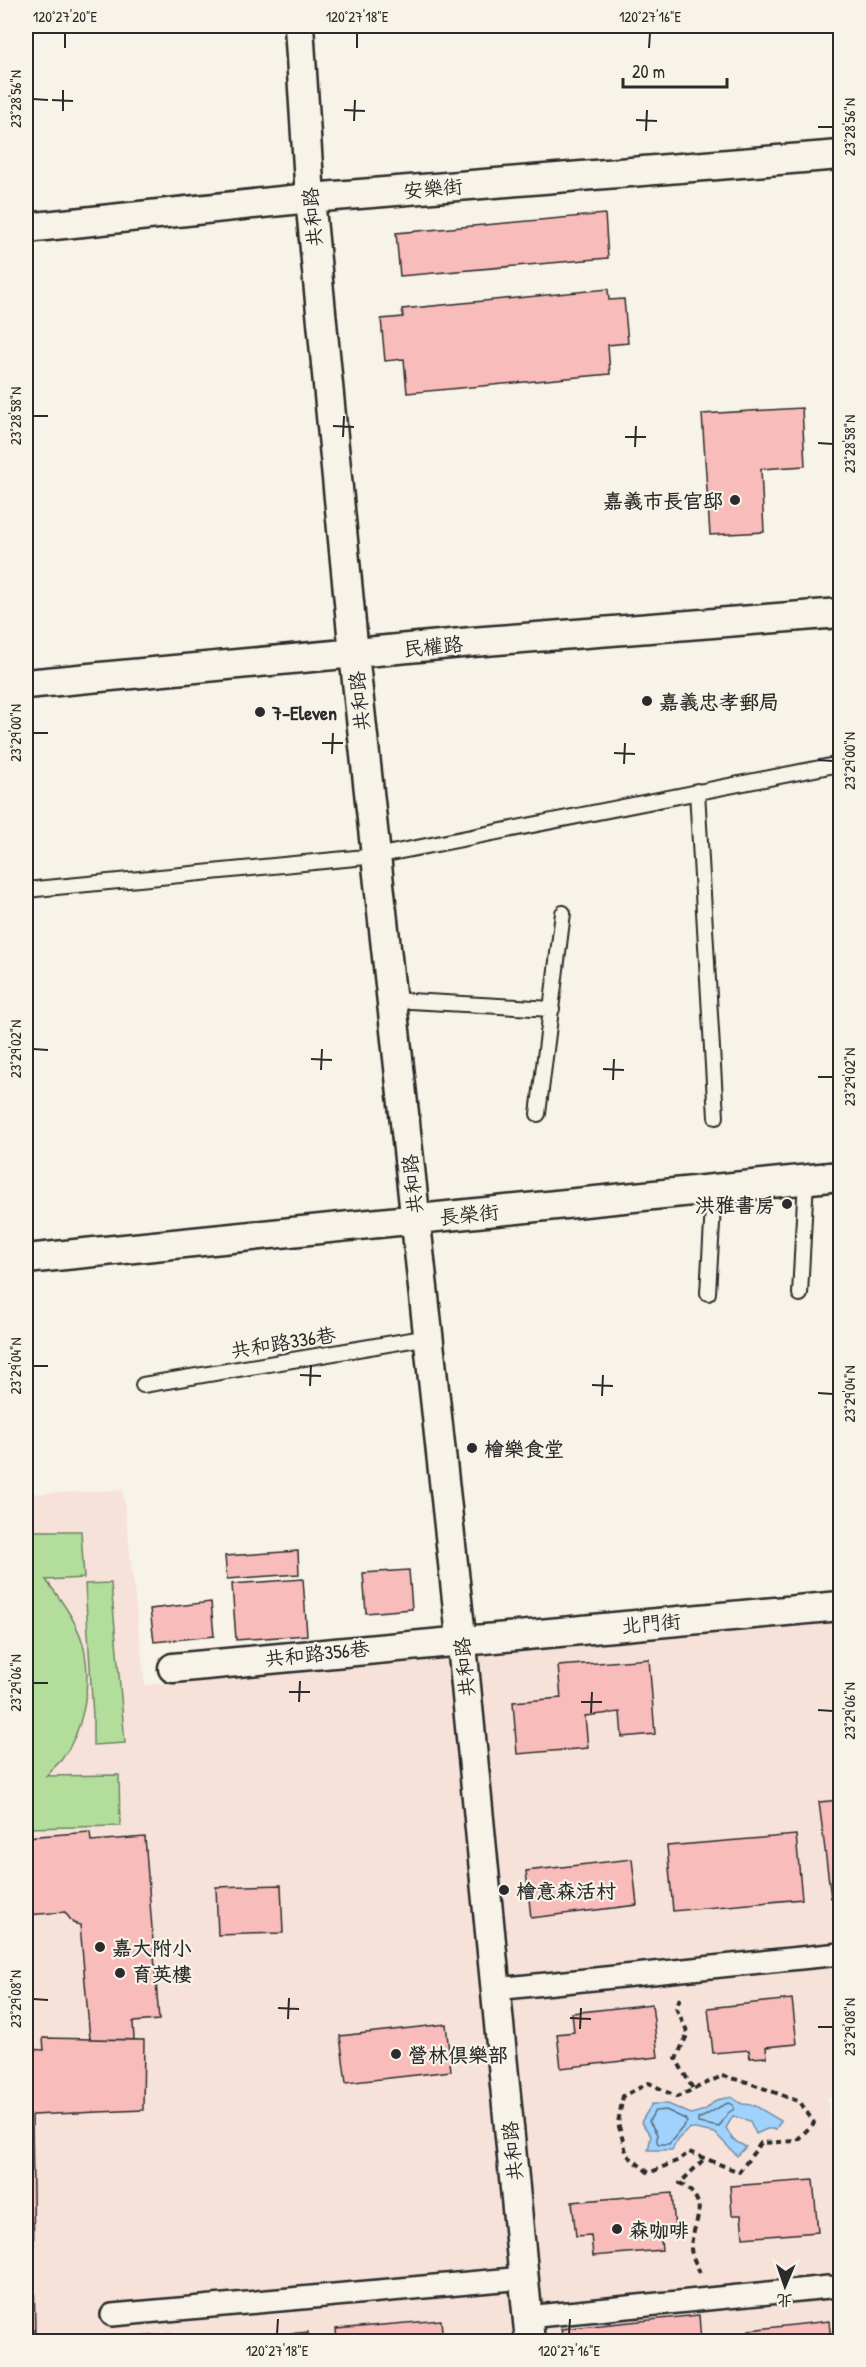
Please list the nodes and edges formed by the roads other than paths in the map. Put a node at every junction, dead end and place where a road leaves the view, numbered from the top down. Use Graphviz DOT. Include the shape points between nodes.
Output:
graph roads {
  1 [pos="299,26"];
  2 [pos="840,155"];
  3 [pos="310,198"];
  4 [pos="26,228"];
  5 [pos="840,613"];
  6 [pos="354,654"];
  7 [pos="26,684"];
  8 [pos="840,764"];
  9 [pos="697,791"];
  10 [pos="376,855"];
  11 [pos="26,890"];
  12 [pos="563,913"];
  13 [pos="392,1000"];
  14 [pos="552,1009"];
  15 [pos="538,1114"];
  16 [pos="716,1117"];
  17 [pos="840,1176"];
  18 [pos="806,1179"];
  19 [pos="714,1189"];
  20 [pos="416,1220"];
  21 [pos="26,1259"];
  22 [pos="708,1293"];
  23 [pos="800,1294"];
  24 [pos="429,1337"];
  25 [pos="143,1385"];
  26 [pos="840,1606"];
  27 [pos="461,1639"];
  28 [pos="173,1668"];
  29 [pos="840,1954"];
  30 [pos="496,1989"];
  31 [pos="524,2278"];
  32 [pos="829,2287"];
  33 [pos="112,2315"];
  34 [pos="529,2329"];
  1 -- 3 [label="street, 共和路"];
  2 -- 3 [label="street, 安樂街"];
  3 -- 4 [label="street, 安樂街"];
  3 -- 6 [label="street, 共和路"];
  5 -- 6 [label="street, 民權路"];
  6 -- 7 [label="street, 民權路"];
  6 -- 10 [label="street, 共和路"];
  8 -- 9 [label="lane"];
  9 -- 10 [label="lane"];
  9 -- 16 [label="lane"];
  10 -- 11 [label="lane"];
  10 -- 13 [label="street, 共和路"];
  12 -- 14 [label="lane"];
  13 -- 14 [label="lane"];
  13 -- 20 [label="street, 共和路"];
  14 -- 15 [label="lane"];
  17 -- 18 [label="street, 長榮街"];
  18 -- 19 [label="street, 長榮街"];
  18 -- 23 [label="lane"];
  19 -- 20 [label="street, 長榮街"];
  19 -- 22 [label="lane"];
  20 -- 21 [label="street, 長榮街"];
  20 -- 24 [label="street, 共和路"];
  24 -- 25 [label="lane, 共和路336巷"];
  24 -- 27 [label="street, 共和路"];
  26 -- 27 [label="street, 北門街"];
  27 -- 28 [label="street, 共和路356巷"];
  27 -- 30 [label="street, 共和路"];
  29 -- 30 [label="street"];
  30 -- 31 [label="street, 共和路"];
  31 -- 33 [label="street"];
  31 -- 34 [label="street, 共和路"];
  32 -- 34 [label="street" via="710,2298"];
}
